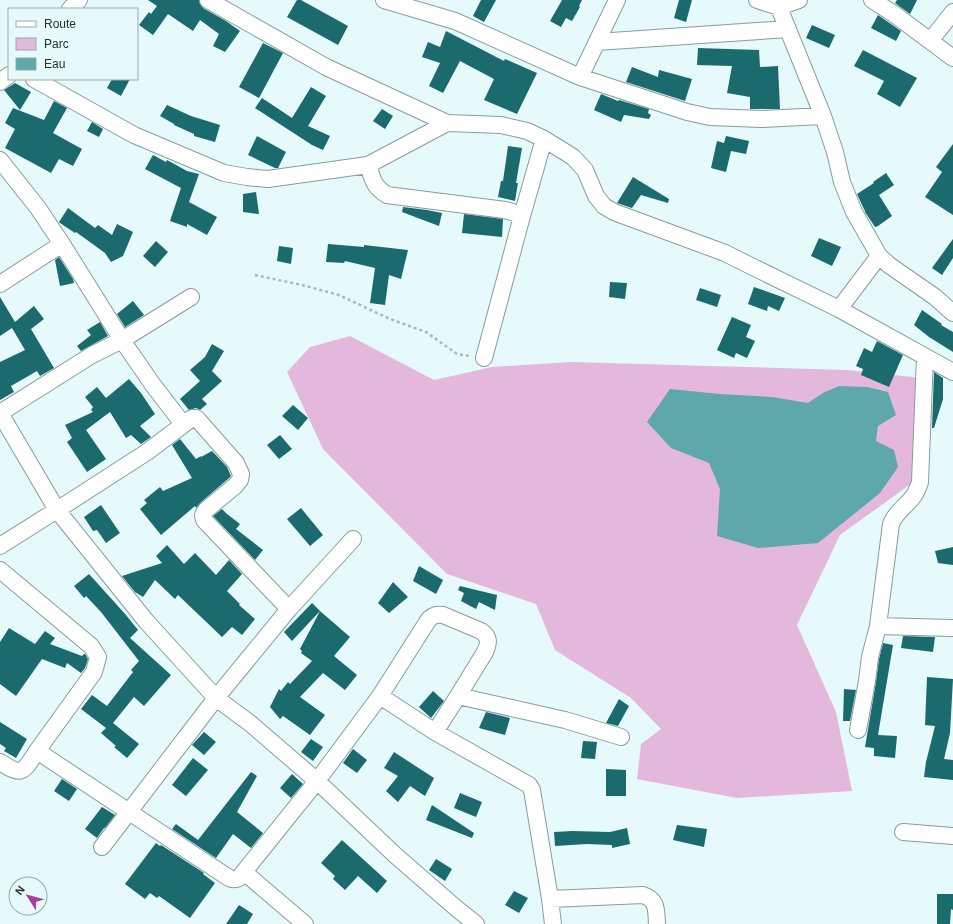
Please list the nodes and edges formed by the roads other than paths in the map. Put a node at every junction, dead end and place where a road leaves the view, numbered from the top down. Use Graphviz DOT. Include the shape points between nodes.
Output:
graph roads {
  1 [pos="79,0"];
  2 [pos="208,0"];
  3 [pos="384,0"];
  4 [pos="617,0"];
  5 [pos="757,0"];
  6 [pos="799,0"];
  7 [pos="872,0"];
  8 [pos="778,3"];
  9 [pos="71,8"];
  10 [pos="953,12"];
  11 [pos="788,29"];
  12 [pos="930,41"];
  13 [pos="597,42"];
  14 [pos="953,58"];
  15 [pos="580,77"];
  16 [pos="36,80"];
  17 [pos="824,116"];
  18 [pos="447,123"];
  19 [pos="544,139"];
  20 [pos="0,160"];
  21 [pos="368,165"];
  22 [pos="522,216"];
  23 [pos="62,244"];
  24 [pos="879,256"];
  25 [pos="0,284"];
  26 [pos="191,297"];
  27 [pos="839,309"];
  28 [pos="953,313"];
  29 [pos="122,340"];
  30 [pos="925,357"];
  31 [pos="484,358"];
  32 [pos="953,372"];
  33 [pos="0,413"];
  34 [pos="183,424"];
  35 [pos="57,510"];
  36 [pos="353,539"];
  37 [pos="0,546"];
  38 [pos="1,573"];
  39 [pos="289,609"];
  40 [pos="878,626"];
  41 [pos="953,628"];
  42 [pos="380,696"];
  43 [pos="458,696"];
  44 [pos="216,698"];
  45 [pos="858,730"];
  46 [pos="435,732"];
  47 [pos="621,737"];
  48 [pos="37,751"];
  49 [pos="0,762"];
  50 [pos="317,781"];
  51 [pos="129,811"];
  52 [pos="902,832"];
  53 [pos="953,836"];
  54 [pos="102,848"];
  55 [pos="244,872"];
  56 [pos="550,899"];
  57 [pos="304,924"];
  58 [pos="476,924"];
  59 [pos="553,924"];
  60 [pos="657,924"];
  1 -- 9 [label="street"];
  2 -- 18 [label="street" via="326,66"];
  3 -- 15 [label="street" via="456,20"];
  4 -- 13 [label="street"];
  5 -- 8 [label="street"];
  6 -- 8 [label="street"];
  7 -- 12 [label="street"];
  8 -- 11 [label="street"];
  10 -- 12 [label="street"];
  11 -- 13 [label="street"];
  11 -- 17 [label="street"];
  12 -- 14 [label="street"];
  13 -- 15 [label="street"];
  15 -- 17 [label="street" via="686,112 710,117 762,119"];
  16 -- 21 [label="street" via="134,135 224,173 268,179"];
  17 -- 24 [label="street" via="842,182 854,212"];
  18 -- 19 [label="street" via="501,125"];
  18 -- 21 [label="street"];
  19 -- 22 [label="street"];
  19 -- 27 [label="street" via="573,157 585,170 596,196 604,206 614,212 725,254"];
  20 -- 23 [label="street" via="38,208"];
  21 -- 22 [label="street" via="375,184 387,195 506,210"];
  22 -- 31 [label="street"];
  23 -- 25 [label="street"];
  23 -- 29 [label="street"];
  24 -- 27 [label="street"];
  24 -- 28 [label="street"];
  26 -- 29 [label="street"];
  27 -- 30 [label="street"];
  29 -- 33 [label="street" via="92,355"];
  29 -- 34 [label="street"];
  30 -- 32 [label="street"];
  30 -- 40 [label="street" via="920,482 914,495 892,520"];
  33 -- 35 [label="street"];
  34 -- 35 [label="street" via="148,452"];
  34 -- 39 [label="street" via="196,418 236,463 241,474 235,486 206,510 204,520"];
  35 -- 37 [label="street"];
  35 -- 44 [label="street" via="146,621"];
  36 -- 39 [label="street"];
  38 -- 48 [label="street" via="91,646 98,657 94,672"];
  39 -- 44 [label="street"];
  40 -- 41 [label="street"];
  40 -- 45 [label="street" via="870,657"];
  42 -- 43 [label="street" via="429,619 438,614 481,631 489,640 485,652"];
  42 -- 46 [label="street"];
  42 -- 50 [label="street"];
  43 -- 46 [label="street"];
  43 -- 47 [label="street" via="564,720"];
  44 -- 50 [label="street" via="251,724"];
  44 -- 51 [label="street"];
  46 -- 56 [label="street" via="529,785 532,790"];
  48 -- 49 [label="street" via="26,768 19,771 12,770"];
  48 -- 51 [label="street"];
  50 -- 55 [label="street"];
  50 -- 58 [label="street" via="395,855"];
  51 -- 54 [label="street"];
  51 -- 55 [label="street" via="229,878 236,880"];
  52 -- 53 [label="street"];
  55 -- 57 [label="street"];
  56 -- 59 [label="street"];
  56 -- 60 [label="street" via="643,895 652,900 655,906"];
}
